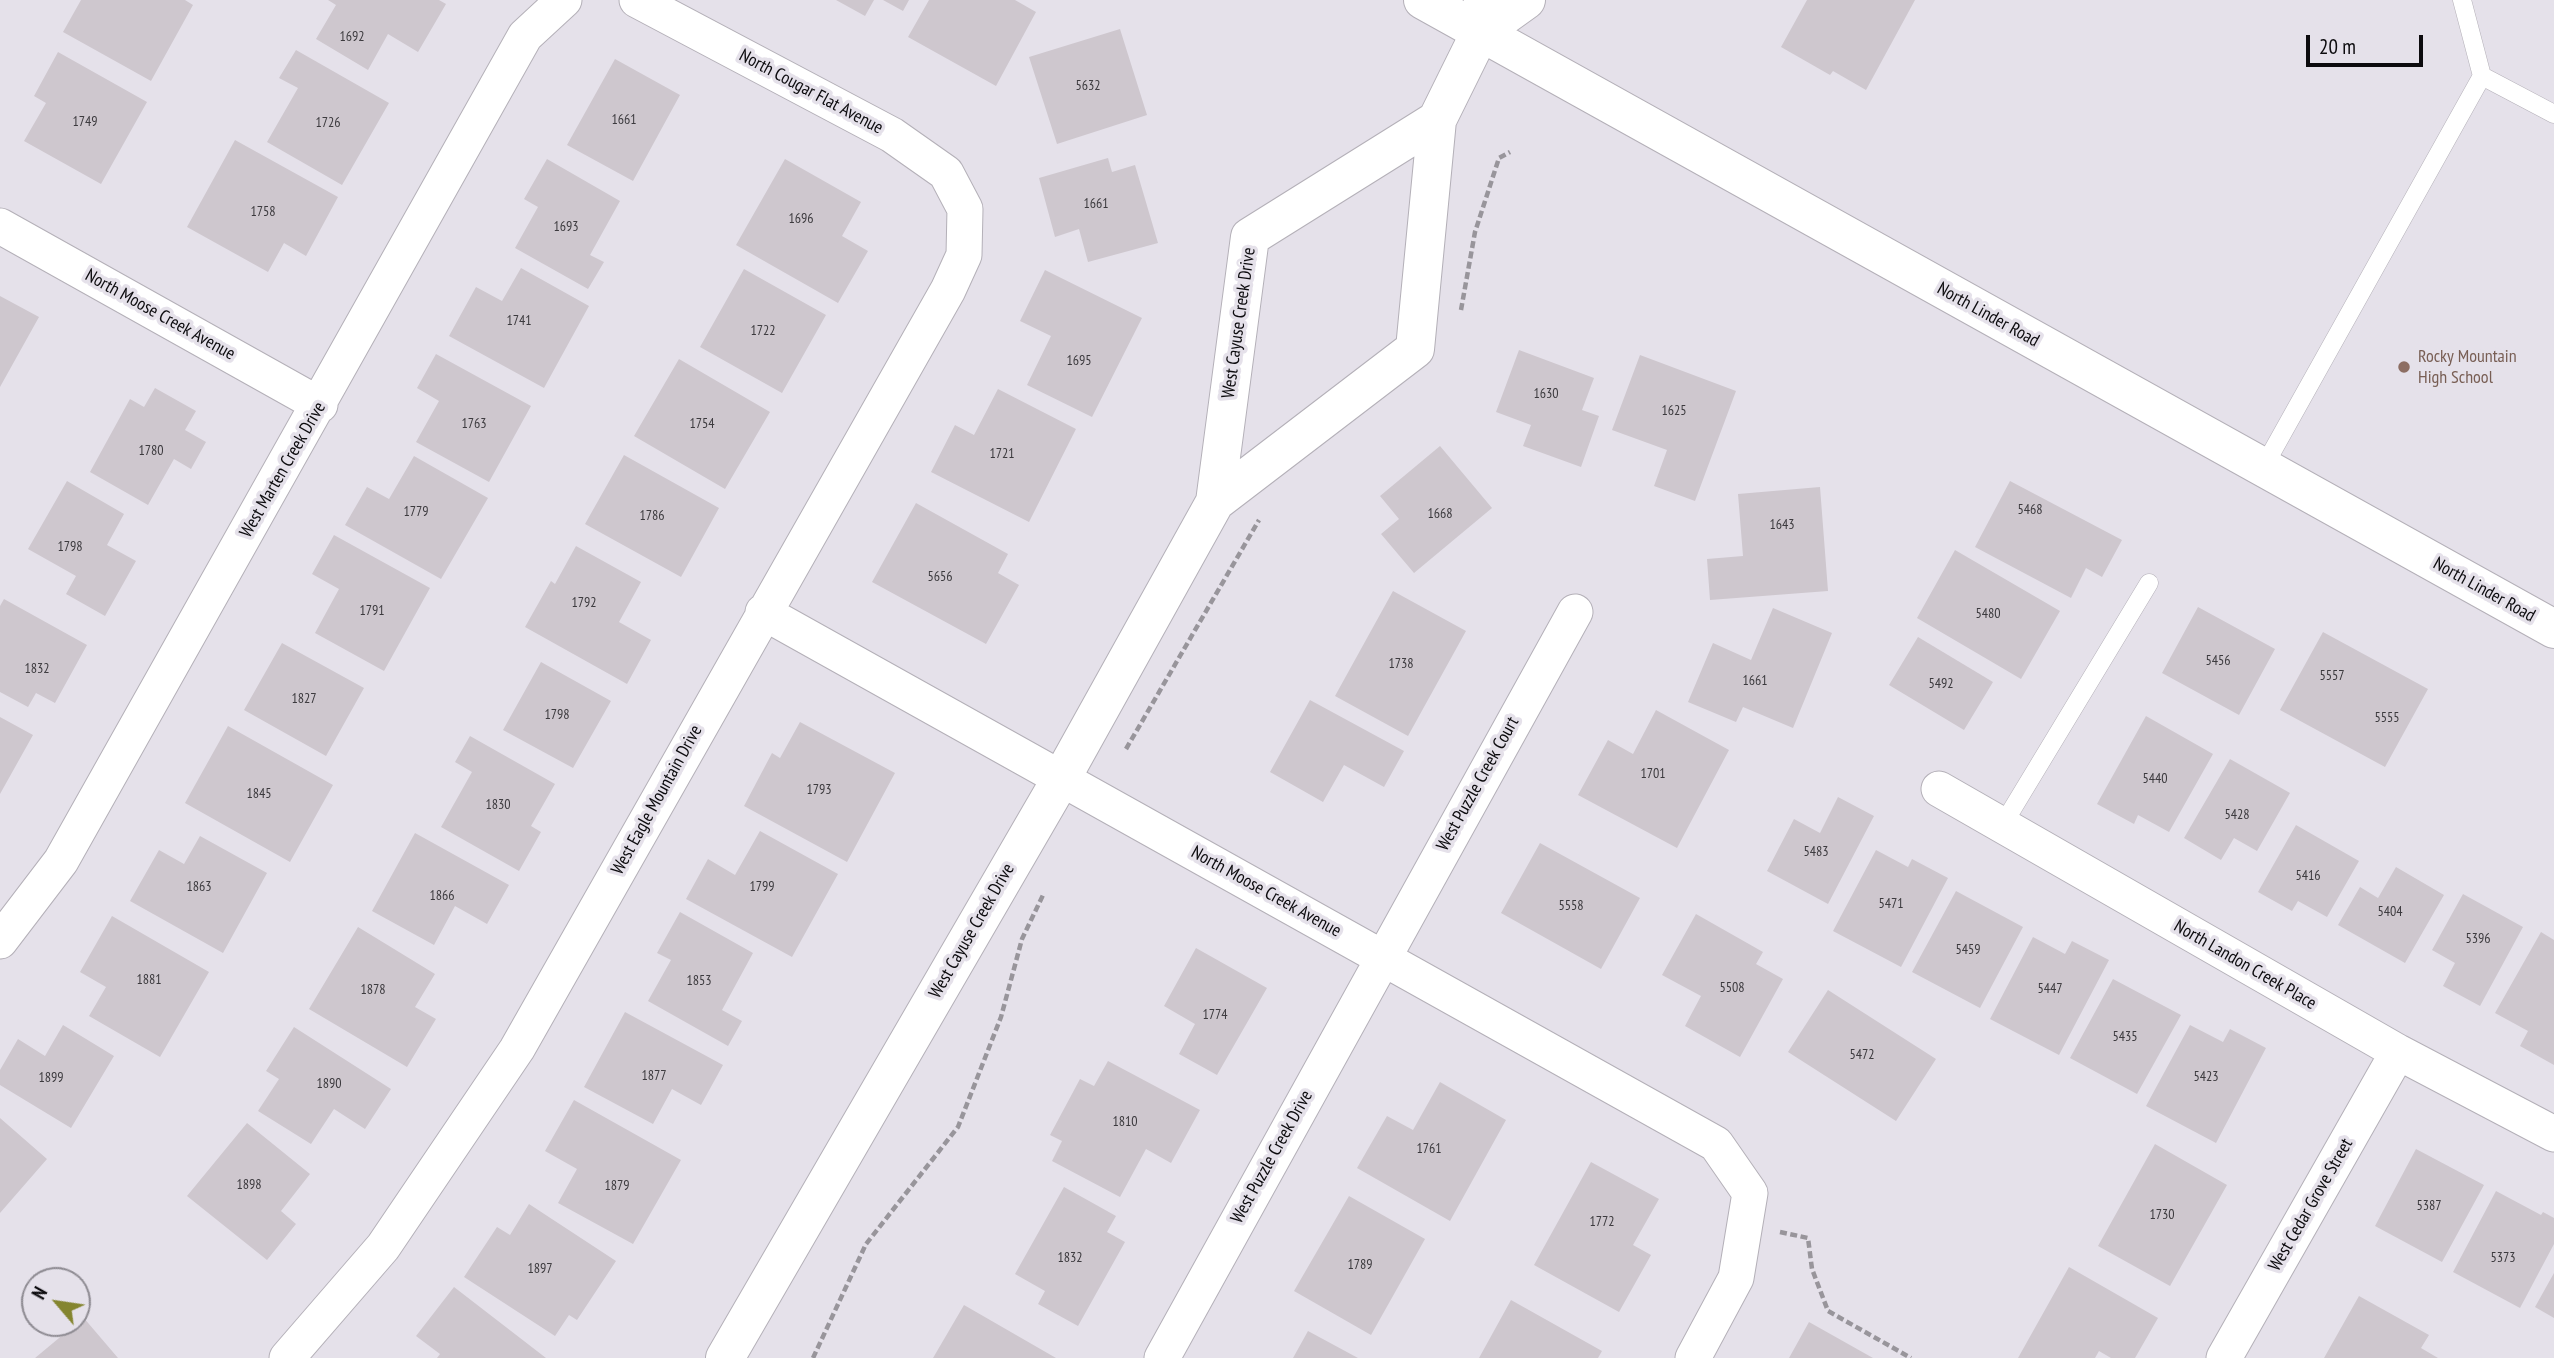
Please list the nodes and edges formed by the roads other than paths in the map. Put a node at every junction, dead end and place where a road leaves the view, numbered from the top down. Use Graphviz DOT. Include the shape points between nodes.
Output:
graph roads {
  1 [pos="564,0"];
  2 [pos="637,0"];
  3 [pos="1423,0"];
  4 [pos="1527,0"];
  5 [pos="2462,0"];
  6 [pos="1482,16"];
  7 [pos="2482,76"];
  8 [pos="2554,114"];
  9 [pos="1437,120"];
  10 [pos="965,209"];
  11 [pos="0,226"];
  12 [pos="320,405"];
  13 [pos="2263,468"];
  14 [pos="1215,502"];
  15 [pos="2149,583"];
  16 [pos="764,612"];
  17 [pos="1575,612"];
  18 [pos="2554,629"];
  19 [pos="1060,779"];
  20 [pos="1939,789"];
  21 [pos="2002,826"];
  22 [pos="0,941"];
  23 [pos="1382,957"];
  24 [pos="2398,1052"];
  25 [pos="2554,1134"];
  26 [pos="287,1358"];
  27 [pos="725,1358"];
  28 [pos="1161,1358"];
  29 [pos="1693,1358"];
  30 [pos="2224,1358"];
  1 -- 12 [label="street, West Marten Creek Drive" via="525,36"];
  2 -- 10 [label="street, North Cougar Flat Avenue" via="892,135 946,173"];
  3 -- 6 [label="street, North Linder Road"];
  4 -- 6 [label="street, West Cayuse Creek Drive"];
  5 -- 7 [label="lane"];
  6 -- 9 [label="street, West Cayuse Creek Drive"];
  6 -- 13 [label="street, North Linder Road"];
  7 -- 8 [label="lane"];
  7 -- 13 [label="lane"];
  9 -- 14 [label="street, West Cayuse Creek Drive" via="1415,349"];
  9 -- 14 [label="street, West Cayuse Creek Drive" via="1250,237"];
  10 -- 16 [label="street, West Eagle Mountain Drive" via="964,255 948,290"];
  11 -- 12 [label="street, North Moose Creek Avenue"];
  12 -- 22 [label="street, West Marten Creek Drive" via="61,861"];
  13 -- 18 [label="street, North Linder Road"];
  14 -- 19 [label="street, West Cayuse Creek Drive"];
  15 -- 21 [label="lane"];
  16 -- 19 [label="street, North Moose Creek Avenue"];
  16 -- 26 [label="street, West Eagle Mountain Drive" via="517,1049 383,1247"];
  17 -- 23 [label="street, West Puzzle Creek Court"];
  19 -- 23 [label="street, North Moose Creek Avenue"];
  19 -- 27 [label="street, West Cayuse Creek Drive"];
  20 -- 21 [label="street, North Landon Creek Place"];
  21 -- 24 [label="street, North Landon Creek Place"];
  23 -- 28 [label="street, West Puzzle Creek Drive"];
  23 -- 29 [label="street, North Moose Creek Avenue" via="1716,1144 1748,1209 1737,1278"];
  24 -- 25 [label="street, North Landon Creek Place"];
  24 -- 30 [label="street, West Cedar Grove Street"];
}
